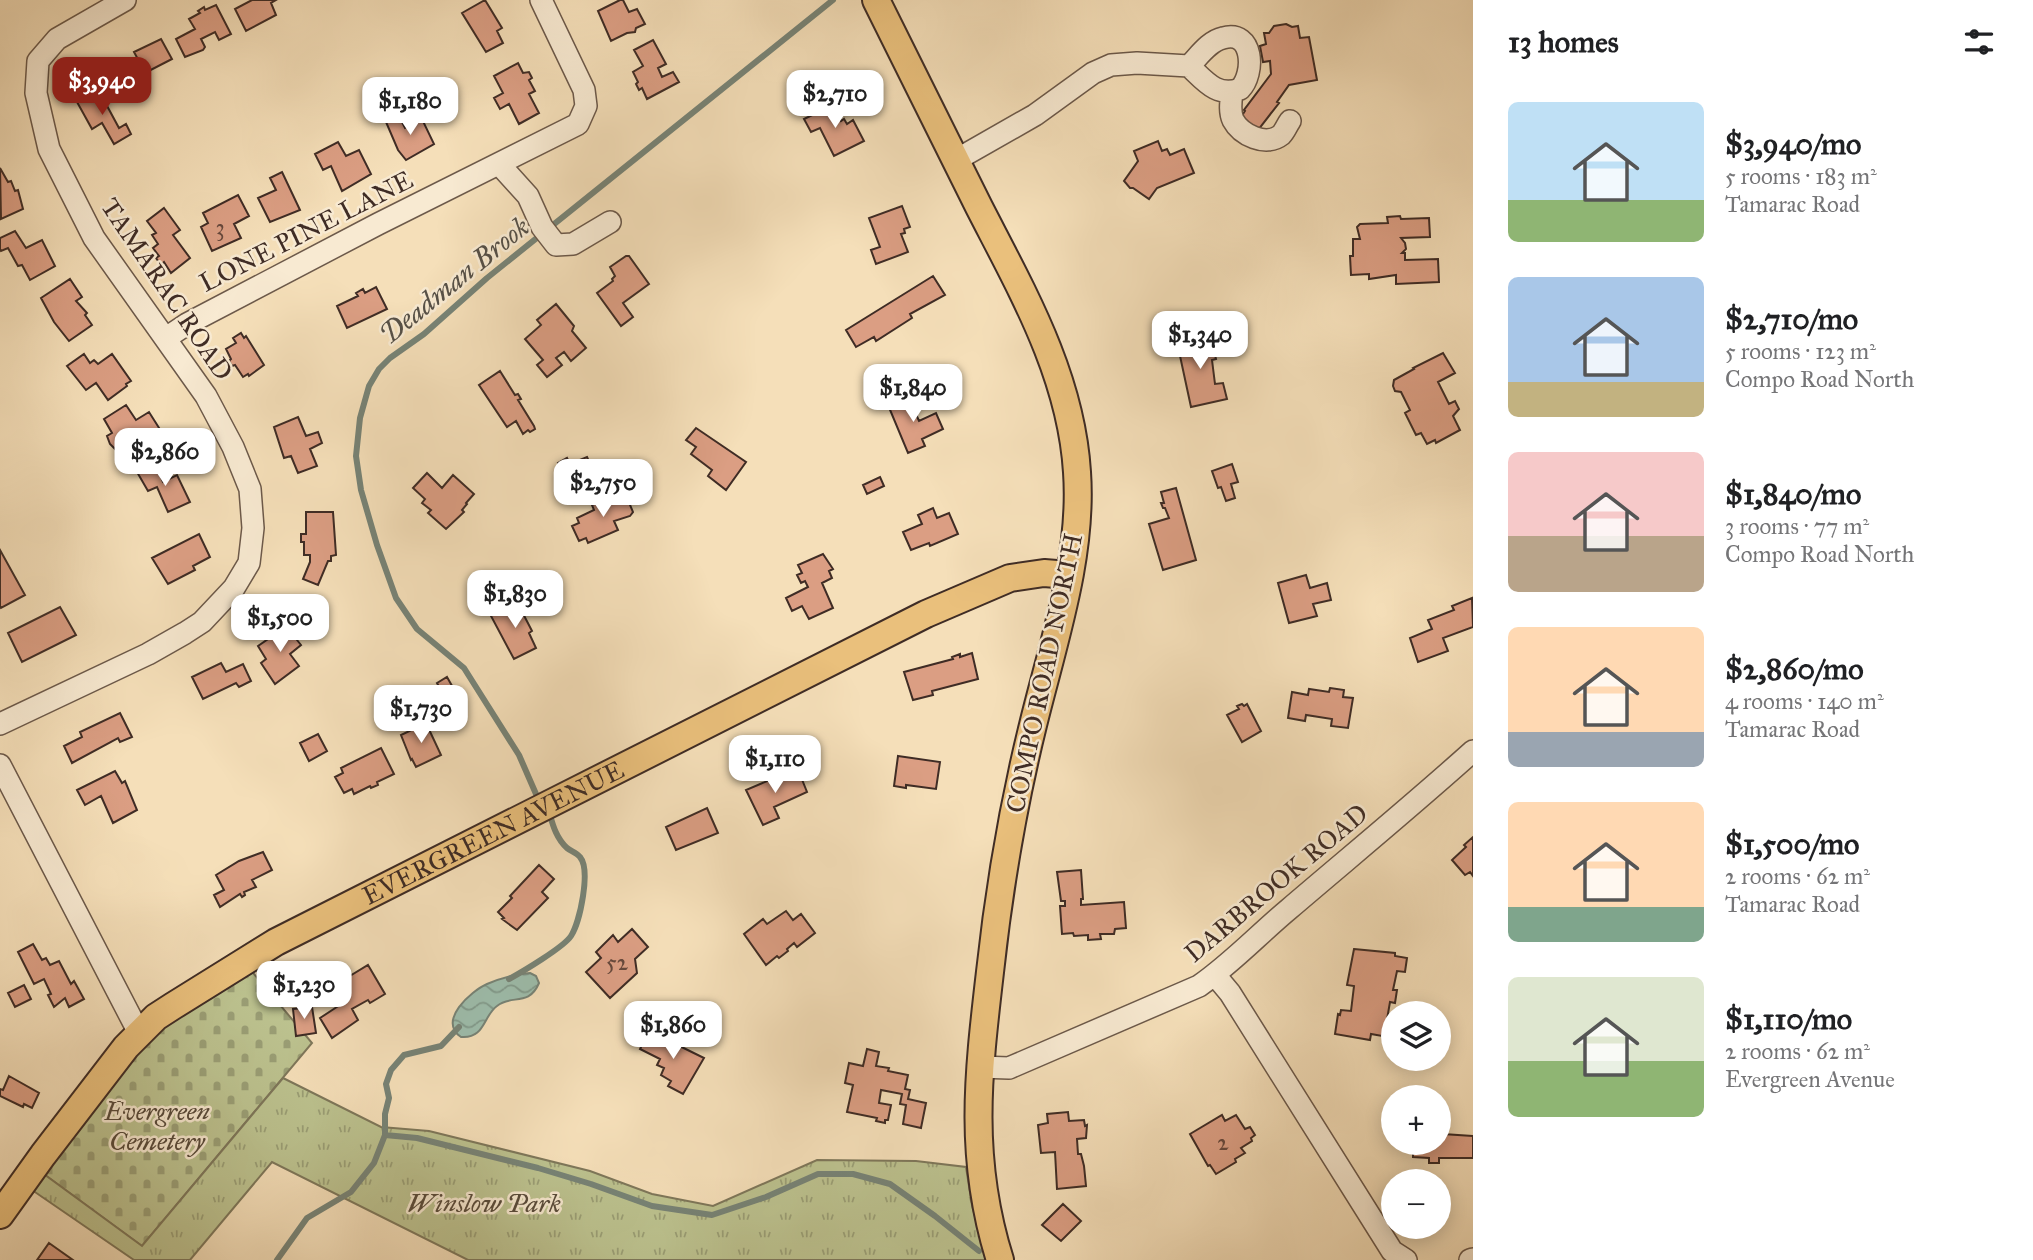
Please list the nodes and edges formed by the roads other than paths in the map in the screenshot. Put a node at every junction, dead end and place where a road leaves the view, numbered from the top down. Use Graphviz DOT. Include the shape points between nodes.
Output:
graph roads {
  1 [pos="125,0"];
  2 [pos="541,0"];
  3 [pos="876,0"];
  4 [pos="1189,66"];
  5 [pos="1232,92"];
  6 [pos="1290,121"];
  7 [pos="956,160"];
  8 [pos="499,164"];
  9 [pos="610,222"];
  10 [pos="166,338"];
  11 [pos="1069,575"];
  12 [pos="0,724"];
  13 [pos="1473,751"];
  14 [pos="0,765"];
  15 [pos="1215,975"];
  16 [pos="139,1033"];
  17 [pos="980,1067"];
  18 [pos="0,1215"];
  19 [pos="1000,1260"];
  20 [pos="1406,1260"];
  1 -- 10 [label="street, TAMARAC ROAD" via="57,39 38,61 36,93 49,149 94,238"];
  2 -- 8 [label="street, LONE PINE LANE" via="584,90 586,106 578,124"];
  3 -- 7 [label="main road, COMPO ROAD NORTH"];
  4 -- 5 [label="street" via="1213,89"];
  4 -- 5 [label="street" via="1215,41 1225,37 1242,40 1250,73 1245,84"];
  4 -- 7 [label="street" via="1111,65"];
  5 -- 6 [label="street" via="1234,121 1256,139 1275,138"];
  7 -- 11 [label="main road, COMPO ROAD NORTH" via="1040,327 1063,394 1078,474"];
  8 -- 9 [label="street" via="528,196 556,245 573,244"];
  8 -- 10 [label="street, LONE PINE LANE"];
  10 -- 12 [label="street, TAMARAC ROAD" via="206,396 250,489 253,528 249,563 234,588 185,633"];
  11 -- 16 [label="main road, EVERGREEN AVENUE" via="1010,578 887,632 276,942 156,1017"];
  11 -- 17 [label="main road, COMPO ROAD NORTH" via="1011,821"];
  13 -- 15 [label="street, DARBROOK ROAD"];
  14 -- 16 [label="street"];
  15 -- 17 [label="street, DARBROOK ROAD" via="1009,1068"];
  15 -- 20 [label="street" via="1392,1251"];
  16 -- 18 [label="main road, EVERGREEN AVENUE"];
  17 -- 19 [label="main road, COMPO ROAD NORTH" via="980,1171"];
}
